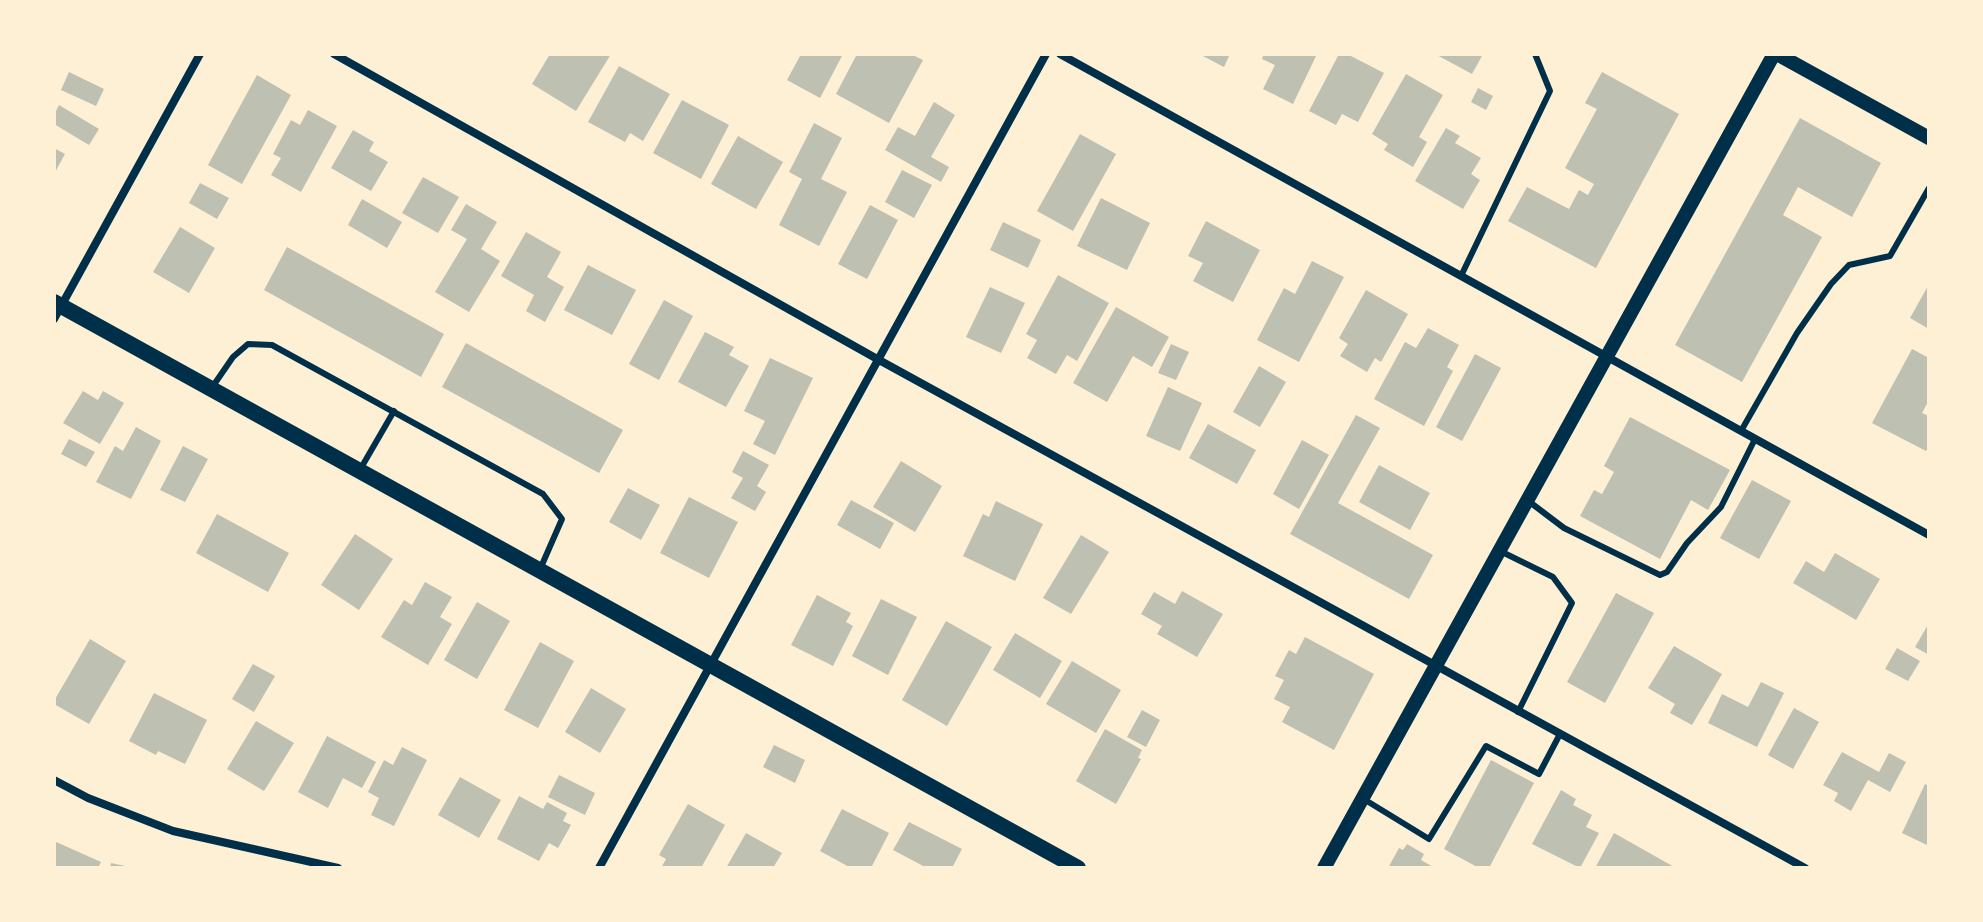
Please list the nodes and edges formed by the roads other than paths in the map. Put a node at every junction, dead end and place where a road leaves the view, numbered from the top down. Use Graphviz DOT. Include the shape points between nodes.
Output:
graph roads {
  1 [pos="200,54"];
  2 [pos="334,54"];
  3 [pos="1046,54"];
  4 [pos="1060,54"];
  5 [pos="1535,54"];
  6 [pos="1776,54"];
  7 [pos="1929,138"];
  8 [pos="1929,188"];
  9 [pos="1461,276"];
  10 [pos="56,309"];
  11 [pos="1606,356"];
  12 [pos="879,360"];
  13 [pos="211,389"];
  14 [pos="394,411"];
  15 [pos="1741,431"];
  16 [pos="1755,439"];
  17 [pos="359,471"];
  18 [pos="1527,500"];
  19 [pos="1929,535"];
  20 [pos="1499,550"];
  21 [pos="539,571"];
  22 [pos="710,665"];
  23 [pos="1435,666"];
  24 [pos="1518,712"];
  25 [pos="1560,734"];
  26 [pos="54,780"];
  27 [pos="1362,798"];
  28 [pos="338,868"];
  29 [pos="599,868"];
  30 [pos="1078,868"];
  31 [pos="1324,868"];
  32 [pos="1805,868"];
  1 -- 10 [label="street"];
  2 -- 12 [label="street"];
  3 -- 12 [label="street"];
  4 -- 9 [label="street"];
  5 -- 9 [label="lane" via="1550,91"];
  6 -- 7 [label="street"];
  6 -- 11 [label="street"];
  8 -- 15 [label="lane" via="1890,256 1849,265 1831,284"];
  9 -- 11 [label="street"];
  10 -- 13 [label="main road"];
  11 -- 15 [label="street"];
  11 -- 18 [label="street"];
  12 -- 22 [label="street"];
  12 -- 23 [label="street"];
  13 -- 14 [label="lane" via="248,344 272,345"];
  13 -- 17 [label="main road"];
  14 -- 17 [label="lane"];
  14 -- 21 [label="lane" via="543,494 562,519"];
  15 -- 16 [label="street"];
  16 -- 18 [label="lane" via="1721,507 1660,575 1564,528"];
  16 -- 19 [label="street"];
  17 -- 21 [label="main road"];
  18 -- 20 [label="street"];
  20 -- 23 [label="street"];
  20 -- 24 [label="lane" via="1553,577 1572,603"];
  21 -- 22 [label="main road"];
  22 -- 29 [label="street"];
  22 -- 30 [label="main road"];
  23 -- 24 [label="street"];
  23 -- 27 [label="street"];
  24 -- 25 [label="street"];
  25 -- 27 [label="lane" via="1539,774 1486,746 1429,839"];
  25 -- 32 [label="street"];
  26 -- 28 [label="street" via="173,831"];
  27 -- 31 [label="street"];
}
